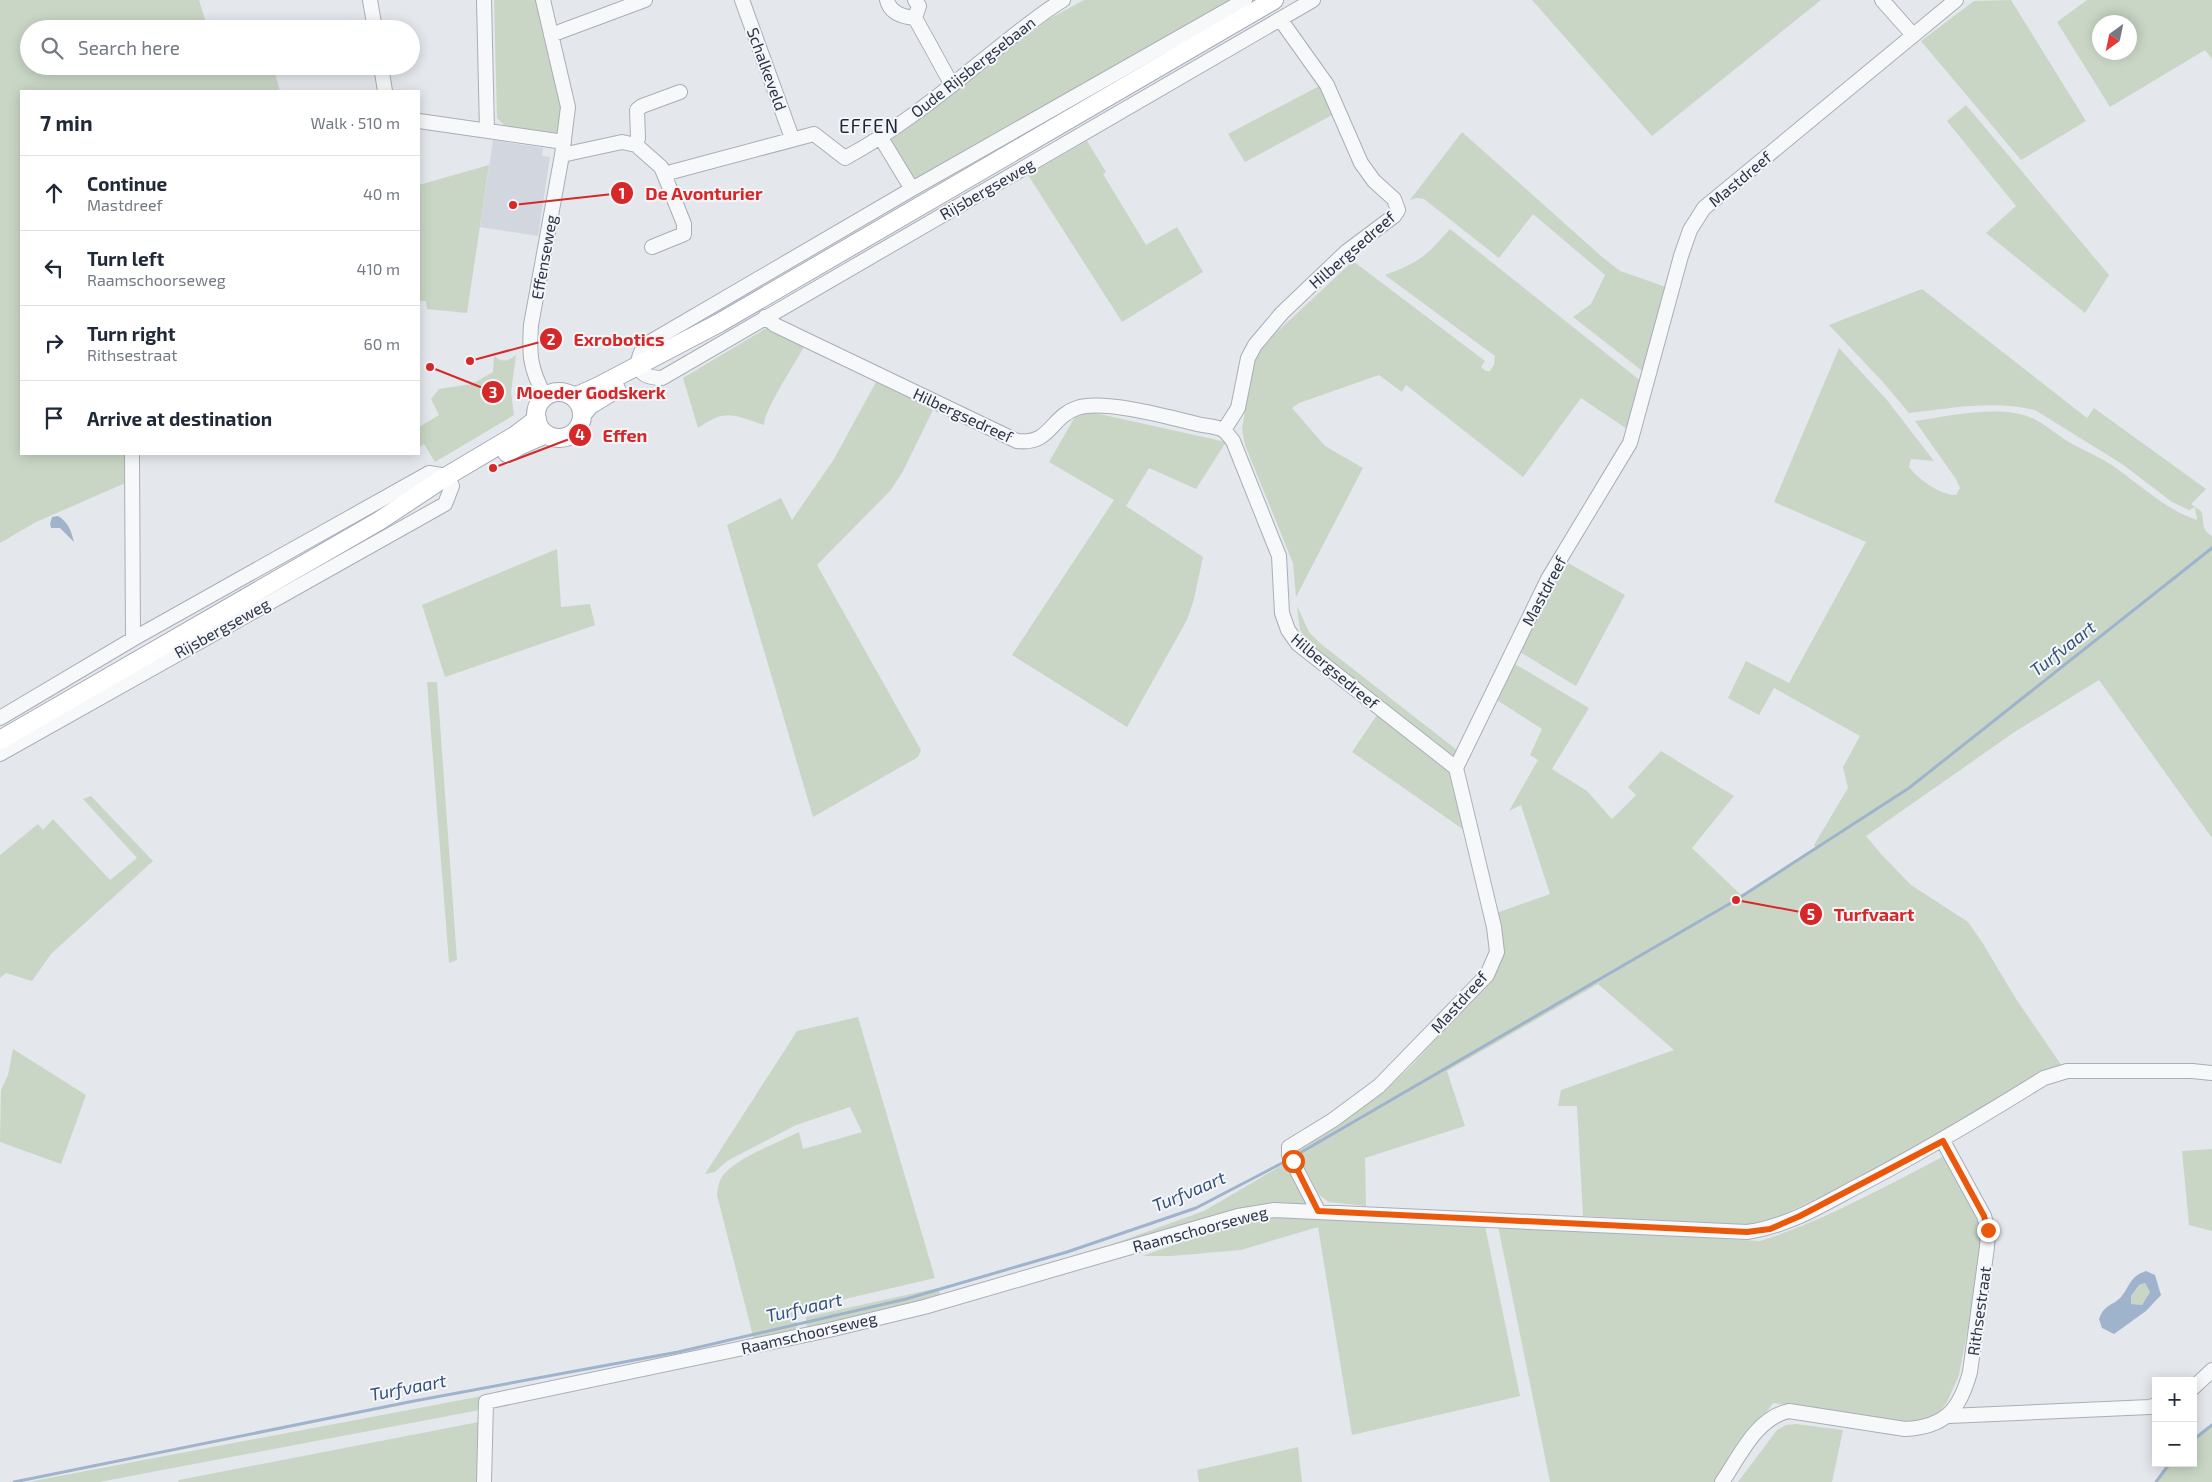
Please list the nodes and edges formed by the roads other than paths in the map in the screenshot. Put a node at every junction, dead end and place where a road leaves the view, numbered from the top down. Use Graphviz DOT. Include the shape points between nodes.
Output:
graph roads {
  1 [pos="370,0"];
  2 [pos="484,0"];
  3 [pos="543,0"];
  4 [pos="645,0"];
  5 [pos="742,0"];
  6 [pos="887,0"];
  7 [pos="915,0"];
  8 [pos="1063,0"];
  9 [pos="1245,0"];
  10 [pos="1274,0"];
  11 [pos="1313,0"];
  12 [pos="1882,0"];
  13 [pos="1956,0"];
  14 [pos="915,18"];
  15 [pos="1280,19"];
  16 [pos="373,20"];
  17 [pos="1913,35"];
  18 [pos="551,36"];
  19 [pos="383,75"];
  20 [pos="952,85"];
  21 [pos="386,90"];
  22 [pos="680,92"];
  23 [pos="420,120"];
  24 [pos="487,131"];
  25 [pos="792,138"];
  26 [pos="882,138"];
  27 [pos="636,145"];
  28 [pos="563,149"];
  29 [pos="664,174"];
  30 [pos="912,189"];
  31 [pos="652,247"];
  32 [pos="765,317"];
  33 [pos="640,370"];
  34 [pos="545,396"];
  35 [pos="572,396"];
  36 [pos="582,414"];
  37 [pos="537,419"];
  38 [pos="1224,430"];
  39 [pos="546,434"];
  40 [pos="132,455"];
  41 [pos="450,481"];
  42 [pos="133,639"];
  43 [pos="0,718"];
  44 [pos="0,740"];
  45 [pos="0,754"];
  46 [pos="1456,768"];
  47 [pos="2212,1073"];
  48 [pos="1943,1141"];
  49 [pos="1318,1211"];
  50 [pos="2212,1370"];
  51 [pos="2197,1384"];
  52 [pos="2152,1406"];
  53 [pos="1949,1416"];
  54 [pos="484,1482"];
  55 [pos="1722,1482"];
  1 -- 16 [label="street"];
  2 -- 24 [label="street"];
  3 -- 18 [label="street, Effenseweg"];
  4 -- 18 [label="street"];
  5 -- 25 [label="street, Schalkeveld"];
  6 -- 14 [label="street" via="892,10 903,17"];
  7 -- 14 [label="street" via="919,6"];
  8 -- 20 [label="street, Oude Rijsbergsebaan"];
  9 -- 30 [label="street"];
  10 -- 33 [label="main road, Rijsbergseweg"];
  11 -- 15 [label="street, Rijsbergseweg"];
  12 -- 17 [label="street"];
  13 -- 17 [label="street, Mastdreef"];
  14 -- 20 [label="street"];
  15 -- 32 [label="street, Rijsbergseweg"];
  15 -- 38 [label="street, Hilbergsedreef" via="1327,85 1360,163 1394,199 1398,210 1346,252 1282,313 1255,345 1248,358 1238,408"];
  17 -- 46 [label="street, Mastdreef" via="1704,208 1690,230 1630,443 1548,579"];
  18 -- 28 [label="street, Effenseweg" via="568,107"];
  19 -- 21 [label="street"];
  20 -- 26 [label="street, Oude Rijsbergsebaan"];
  22 -- 27 [label="street" via="637,110"];
  23 -- 24 [label="street"];
  24 -- 28 [label="street"];
  25 -- 26 [label="street, Oude Rijsbergsebaan" via="814,134 845,158"];
  25 -- 29 [label="street, Oude Rijsbergsebaan"];
  26 -- 30 [label="street"];
  27 -- 28 [label="street" via="622,142"];
  27 -- 29 [label="street" via="661,167"];
  28 -- 34 [label="street, Effenseweg" via="531,326 531,361"];
  29 -- 31 [label="street" via="684,224 684,234"];
  30 -- 33 [label="street" via="644,345 637,357"];
  32 -- 33 [label="street, Rijsbergseweg" via="662,378 652,378"];
  32 -- 38 [label="street, Hilbergsedreef" via="774,325 1017,441 1038,439 1066,414 1091,405 1144,411"];
  33 -- 35 [label="main road, Rijsbergseweg"];
  33 -- 36 [label="main road, Rijsbergseweg"];
  34 -- 35 [label="main road" via="563,392"];
  34 -- 37 [label="main road" via="537,410"];
  35 -- 36 [label="main road"];
  36 -- 39 [label="main road" via="579,428 564,439"];
  37 -- 39 [label="main road"];
  37 -- 41 [label="main road, Rijsbergseweg"];
  38 -- 46 [label="street, Hilbergsedreef" via="1233,441 1279,556 1282,612 1288,630 1298,644"];
  39 -- 41 [label="main road, Rijsbergseweg"];
  40 -- 42 [label="street"];
  41 -- 42 [label="street, Rijsbergseweg" via="429,473"];
  41 -- 44 [label="main road, Rijsbergseweg"];
  41 -- 45 [label="street, Rijsbergseweg" via="445,504"];
  42 -- 43 [label="street, Rijsbergseweg"];
  46 -- 49 [label="street, Mastdreef" via="1494,927 1497,952 1487,975 1379,1086 1334,1120 1289,1147 1291,1158"];
  47 -- 48 [label="street, Raamschoorseweg" via="2192,1070 2067,1071 2044,1078"];
  48 -- 49 [label="street, Raamschoorseweg" via="1800,1216 1770,1229 1747,1232"];
  48 -- 53 [label="street, Rithsestraat" via="1984,1216 1988,1230 1970,1372 1965,1390"];
  49 -- 54 [label="street, Raamschoorseweg" via="1274,1210 1238,1216 829,1330 486,1402"];
  50 -- 51 [label="street"];
  52 -- 53 [label="street"];
  53 -- 55 [label="street" via="1918,1428 1906,1429 1789,1411 1777,1414 1765,1421 1755,1433"];
}
